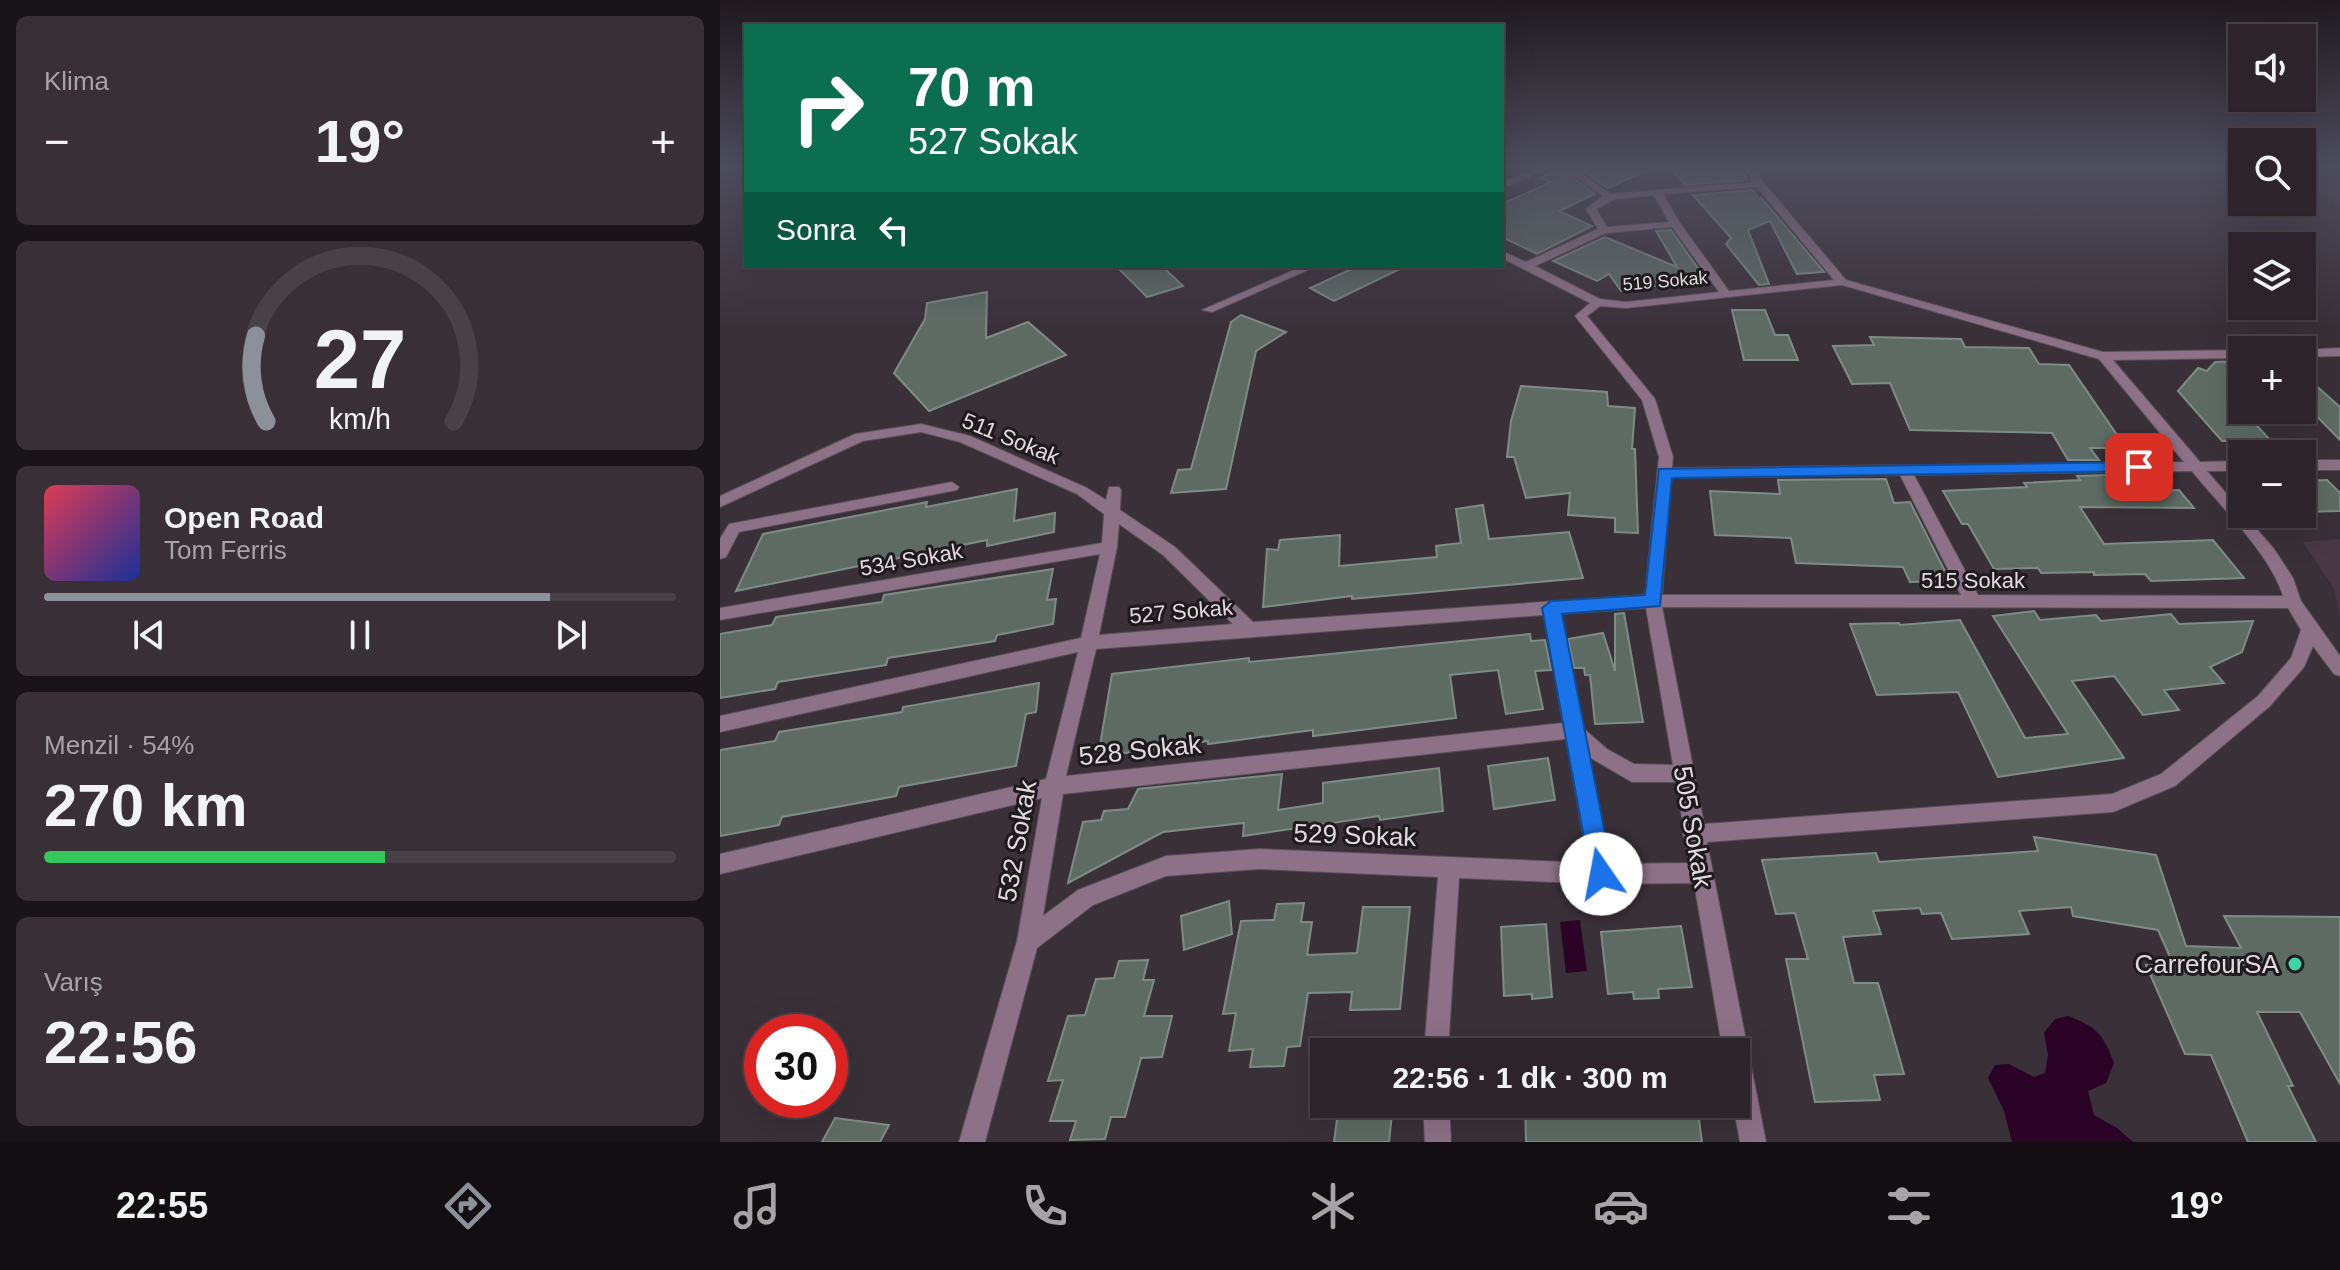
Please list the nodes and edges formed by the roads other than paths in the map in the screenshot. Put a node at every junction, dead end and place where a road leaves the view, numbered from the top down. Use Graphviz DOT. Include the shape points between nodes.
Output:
graph roads {
  1 [pos="1598,220"];
  2 [pos="1673,220"];
  3 [pos="1790,220"];
  4 [pos="1675,224"];
  5 [pos="1604,230"];
  6 [pos="1504,255"];
  7 [pos="1527,266"];
  8 [pos="1307,268"];
  9 [pos="1842,282"];
  10 [pos="1726,294"];
  11 [pos="1597,302"];
  12 [pos="1208,310"];
  13 [pos="2340,352"];
  14 [pos="2316,353"];
  15 [pos="2228,354"];
  16 [pos="2103,356"];
  17 [pos="2316,465"];
  18 [pos="2340,465"];
  19 [pos="2198,466"];
  20 [pos="2228,466"];
  21 [pos="1905,470"];
  22 [pos="1664,473"];
  23 [pos="952,487"];
  24 [pos="1114,490"];
  25 [pos="720,502"];
  26 [pos="1112,512"];
  27 [pos="1109,547"];
  28 [pos="720,553"];
  29 [pos="1653,601"];
  30 [pos="1973,602"];
  31 [pos="2293,602"];
  32 [pos="1551,608"];
  33 [pos="720,614"];
  34 [pos="1249,629"];
  35 [pos="2310,630"];
  36 [pos="1089,643"];
  37 [pos="2340,669"];
  38 [pos="720,724"];
  39 [pos="1572,730"];
  40 [pos="1683,774"];
  41 [pos="1054,786"];
  42 [pos="1693,834"];
  43 [pos="720,864"];
  44 [pos="1449,867"];
  45 [pos="1701,873"];
  46 [pos="1601,874"];
  47 [pos="1028,941"];
  48 [pos="1437,1038"];
  49 [pos="1733,1038"];
  50 [pos="1437,1118"];
  51 [pos="1748,1118"];
  52 [pos="972,1142"];
  53 [pos="1438,1142"];
  54 [pos="1753,1142"];
  1 -- 5 [label="street"];
  2 -- 4 [label="street"];
  3 -- 9 [label="street"];
  4 -- 5 [label="street"];
  4 -- 10 [label="street"];
  5 -- 7 [label="street"];
  6 -- 7 [label="street, 519 Sokak"];
  7 -- 11 [label="street, 519 Sokak"];
  8 -- 12 [label="street"];
  9 -- 10 [label="street, 519 Sokak"];
  9 -- 16 [label="street"];
  10 -- 11 [label="street, 519 Sokak" via="1626,305"];
  11 -- 22 [label="street, 505 Sokak" via="1581,316 1648,399 1666,457"];
  13 -- 14 [label="street"];
  15 -- 16 [label="street"];
  16 -- 19 [label="street"];
  17 -- 18 [label="street"];
  19 -- 20 [label="street"];
  19 -- 21 [label="street"];
  19 -- 31 [label="street" via="2277,565"];
  21 -- 22 [label="street"];
  21 -- 30 [label="street"];
  22 -- 29 [label="street, 505 Sokak"];
  23 -- 28 [label="street" via="734,528"];
  24 -- 26 [label="street, 532 Sokak"];
  25 -- 26 [label="street, 511 Sokak" via="860,437 921,428 965,439 1082,491"];
  26 -- 27 [label="street, 532 Sokak"];
  26 -- 34 [label="street, 511 Sokak" via="1169,551"];
  27 -- 33 [label="street, 534 Sokak"];
  27 -- 36 [label="street, 532 Sokak"];
  29 -- 30 [label="street, 515 Sokak"];
  29 -- 32 [label="street, 527 Sokak"];
  29 -- 40 [label="street, 505 Sokak"];
  30 -- 31 [label="street, 515 Sokak"];
  31 -- 35 [label="street"];
  32 -- 34 [label="street, 527 Sokak"];
  32 -- 39 [label="street"];
  34 -- 36 [label="street, 527 Sokak"];
  35 -- 37 [label="street"];
  35 -- 42 [label="street" via="2298,662 2264,701 2168,780 2113,803"];
  36 -- 38 [label="street, 527 Sokak"];
  36 -- 41 [label="street, 532 Sokak"];
  39 -- 40 [label="street" via="1600,755 1632,773"];
  39 -- 41 [label="street, 528 Sokak"];
  39 -- 46 [label="street"];
  40 -- 42 [label="street, 505 Sokak"];
  41 -- 43 [label="street, 528 Sokak"];
  41 -- 47 [label="street, 532 Sokak"];
  42 -- 45 [label="street, 505 Sokak"];
  44 -- 46 [label="street, 529 Sokak"];
  44 -- 47 [label="street, 529 Sokak" via="1259,859 1166,866 1086,897"];
  44 -- 48 [label="street"];
  45 -- 46 [label="street, 529 Sokak"];
  45 -- 49 [label="street, 505 Sokak"];
  47 -- 52 [label="street, 532 Sokak"];
  50 -- 53 [label="street"];
  51 -- 54 [label="street, 505 Sokak"];
}
